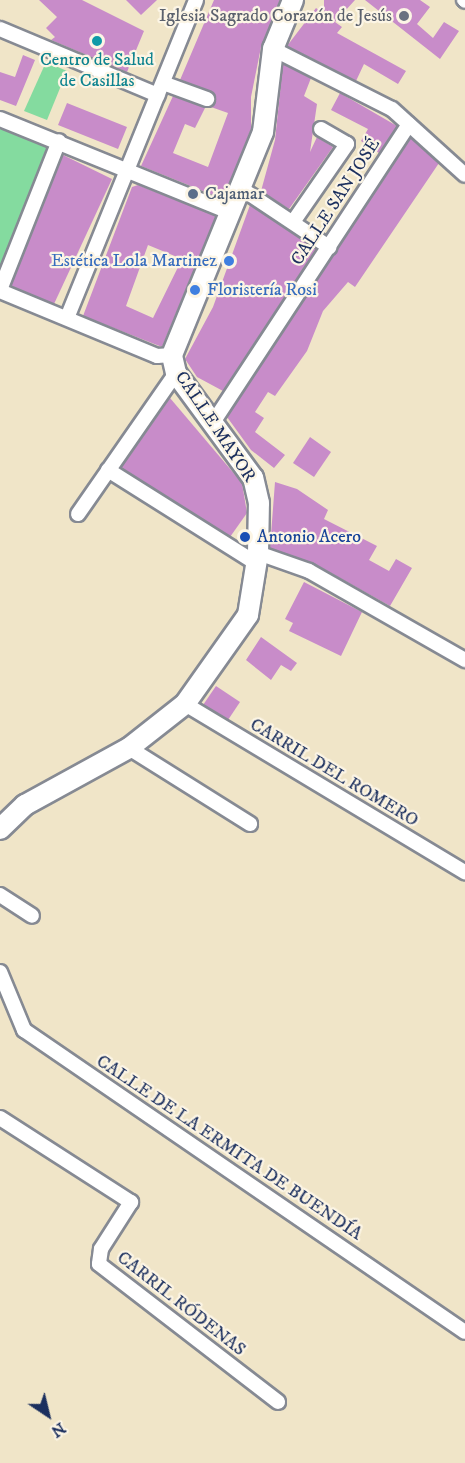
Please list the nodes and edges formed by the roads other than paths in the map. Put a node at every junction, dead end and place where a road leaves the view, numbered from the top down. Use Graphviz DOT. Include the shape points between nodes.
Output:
graph roads {
  1 [pos="293,0"];
  2 [pos="192,2"];
  3 [pos="0,29"];
  4 [pos="273,49"];
  5 [pos="160,89"];
  6 [pos="207,99"];
  7 [pos="1,123"];
  8 [pos="409,124"];
  9 [pos="321,129"];
  10 [pos="59,141"];
  11 [pos="127,171"];
  12 [pos="465,175"];
  13 [pos="242,189"];
  14 [pos="232,213"];
  15 [pos="293,222"];
  16 [pos="329,247"];
  17 [pos="0,290"];
  18 [pos="67,318"];
  19 [pos="174,364"];
  20 [pos="214,421"];
  21 [pos="108,470"];
  22 [pos="78,514"];
  23 [pos="258,558"];
  24 [pos="465,660"];
  25 [pos="185,704"];
  26 [pos="129,748"];
  27 [pos="250,824"];
  28 [pos="1,826"];
  29 [pos="465,872"];
  30 [pos="0,895"];
  31 [pos="32,916"];
  32 [pos="0,972"];
  33 [pos="0,1118"];
  34 [pos="465,1332"];
  35 [pos="278,1402"];
  1 -- 4 [label="street, CALLE MAYOR"];
  2 -- 5 [label="street"];
  3 -- 5 [label="street"];
  4 -- 8 [label="street" via="392,109"];
  4 -- 13 [label="street, CALLE MAYOR" via="262,132"];
  5 -- 6 [label="street"];
  5 -- 11 [label="street"];
  7 -- 10 [label="street"];
  8 -- 12 [label="street"];
  8 -- 16 [label="street, CALLE SAN JOSÉ"];
  9 -- 15 [label="street" via="347,144"];
  10 -- 11 [label="street"];
  10 -- 17 [label="street"];
  11 -- 14 [label="street"];
  11 -- 18 [label="street"];
  13 -- 14 [label="street, CALLE MAYOR"];
  13 -- 15 [label="street"];
  14 -- 19 [label="street, CALLE MAYOR"];
  15 -- 16 [label="street"];
  16 -- 20 [label="street, CALLE SAN JOSÉ"];
  17 -- 18 [label="street"];
  18 -- 19 [label="street"];
  19 -- 20 [label="street, CALLE MAYOR"];
  19 -- 21 [label="street"];
  20 -- 23 [label="street, CALLE MAYOR" via="253,478 259,503"];
  21 -- 22 [label="street"];
  21 -- 23 [label="street"];
  23 -- 24 [label="street" via="309,571"];
  23 -- 25 [label="street, CALLE MAYOR" via="249,615"];
  25 -- 26 [label="street, CALLE MAYOR"];
  25 -- 29 [label="street, CARRIL DEL ROMERO"];
  26 -- 27 [label="street"];
  26 -- 28 [label="street, CALLE MAYOR" via="71,775"];
  30 -- 31 [label="street"];
  32 -- 34 [label="street, CALLE DE LA ERMITA DE BUENDÍA" via="24,1030"];
  33 -- 35 [label="street, CARRIL RÓDENAS" via="131,1202 101,1249 99,1264"];
}
